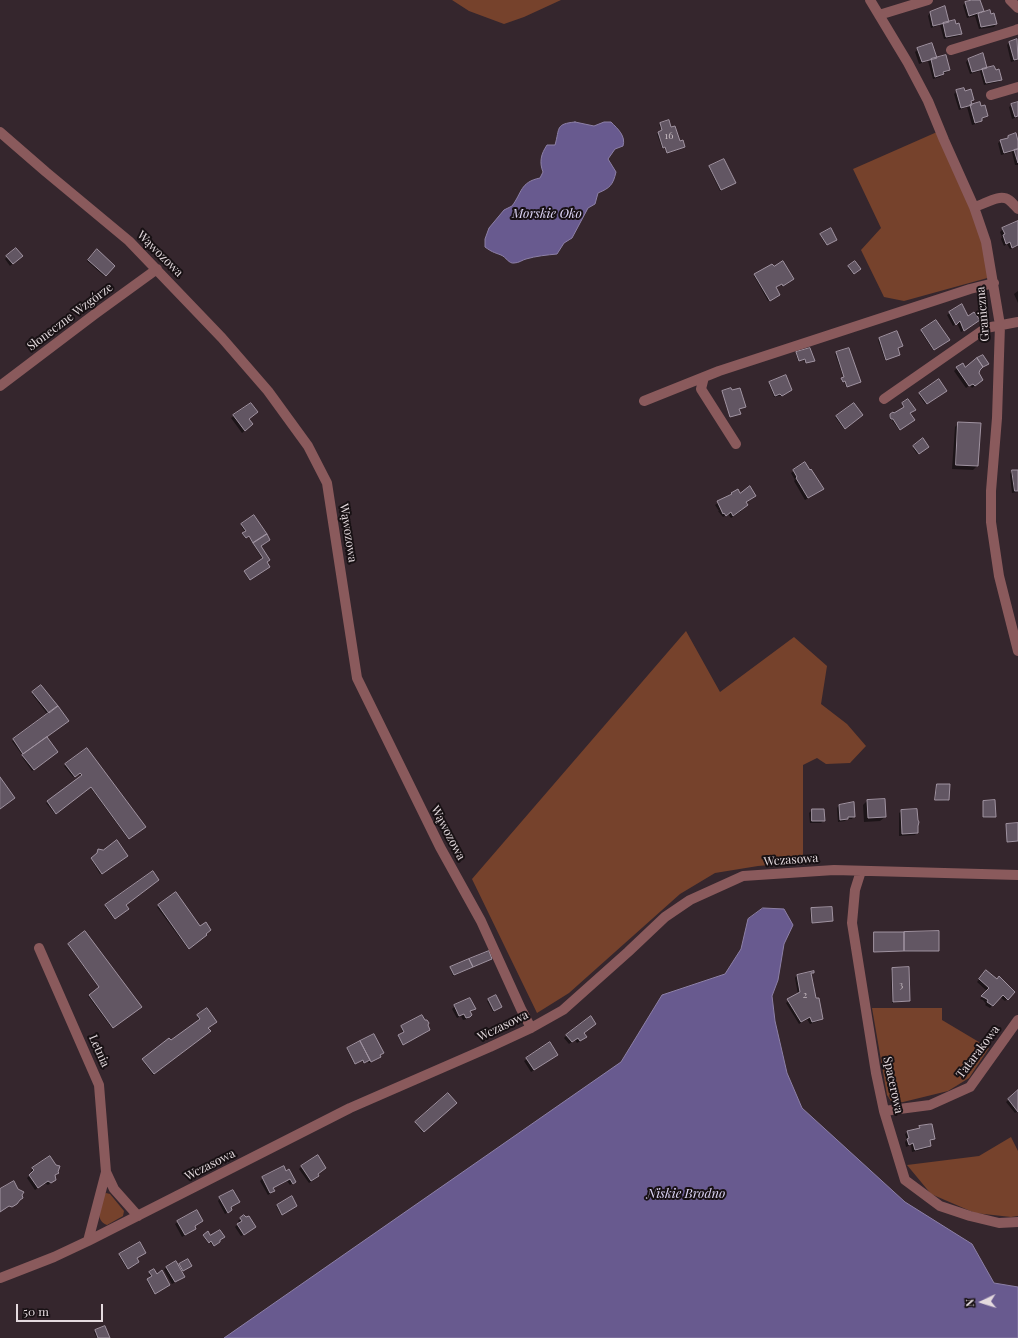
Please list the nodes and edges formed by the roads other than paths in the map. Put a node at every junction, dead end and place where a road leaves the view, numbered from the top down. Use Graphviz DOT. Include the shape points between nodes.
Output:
graph roads {
  1 [pos="870,0"];
  2 [pos="928,0"];
  3 [pos="1010,0"];
  4 [pos="1018,8"];
  5 [pos="879,15"];
  6 [pos="1018,29"];
  7 [pos="951,50"];
  8 [pos="1018,87"];
  9 [pos="991,95"];
  10 [pos="0,132"];
  11 [pos="974,207"];
  12 [pos="1018,209"];
  13 [pos="157,269"];
  14 [pos="994,283"];
  15 [pos="1018,322"];
  16 [pos="1000,325"];
  17 [pos="704,377"];
  18 [pos="0,386"];
  19 [pos="884,399"];
  20 [pos="644,401"];
  21 [pos="736,444"];
  22 [pos="1018,651"];
  23 [pos="862,871"];
  24 [pos="1018,875"];
  25 [pos="39,948"];
  26 [pos="1018,1020"];
  27 [pos="531,1028"];
  28 [pos="884,1111"];
  29 [pos="106,1172"];
  30 [pos="138,1216"];
  31 [pos="1018,1222"];
  32 [pos="88,1241"];
  33 [pos="0,1278"];
  1 -- 5 [label="street, Graniczna"];
  2 -- 5 [label="street"];
  3 -- 4 [label="street"];
  5 -- 11 [label="street, Graniczna" via="928,101"];
  6 -- 7 [label="street"];
  8 -- 9 [label="street"];
  10 -- 13 [label="street, Wąwozowa" via="129,241"];
  11 -- 12 [label="street" via="1004,198"];
  11 -- 14 [label="street, Graniczna" via="986,242"];
  13 -- 18 [label="street, Słoneczne Wzgórze"];
  13 -- 27 [label="street, Wąwozowa" via="268,391 308,446 327,483 357,678 440,847 481,921"];
  14 -- 16 [label="street, Graniczna"];
  14 -- 17 [label="street" via="962,291"];
  15 -- 16 [label="street"];
  16 -- 19 [label="street" via="986,328"];
  16 -- 22 [label="street, Graniczna" via="991,522 999,576"];
  17 -- 20 [label="street"];
  17 -- 21 [label="street" via="701,389"];
  23 -- 24 [label="street, Wczasowa"];
  23 -- 27 [label="street, Wczasowa" via="834,870 743,876 690,900 665,917 563,1010"];
  23 -- 28 [label="street, Spacerowa" via="855,890 852,923"];
  25 -- 29 [label="street, Letnia" via="99,1085"];
  26 -- 28 [label="street, Tatarakowa" via="970,1087 930,1104"];
  27 -- 30 [label="street, Wczasowa" via="350,1108"];
  28 -- 31 [label="street, Spacerowa" via="905,1180 940,1206 999,1223"];
  29 -- 30 [label="street, Letnia" via="114,1189"];
  29 -- 32 [label="street, Letnia"];
  30 -- 32 [label="street, Wczasowa"];
  32 -- 33 [label="street, Wczasowa"];
}
